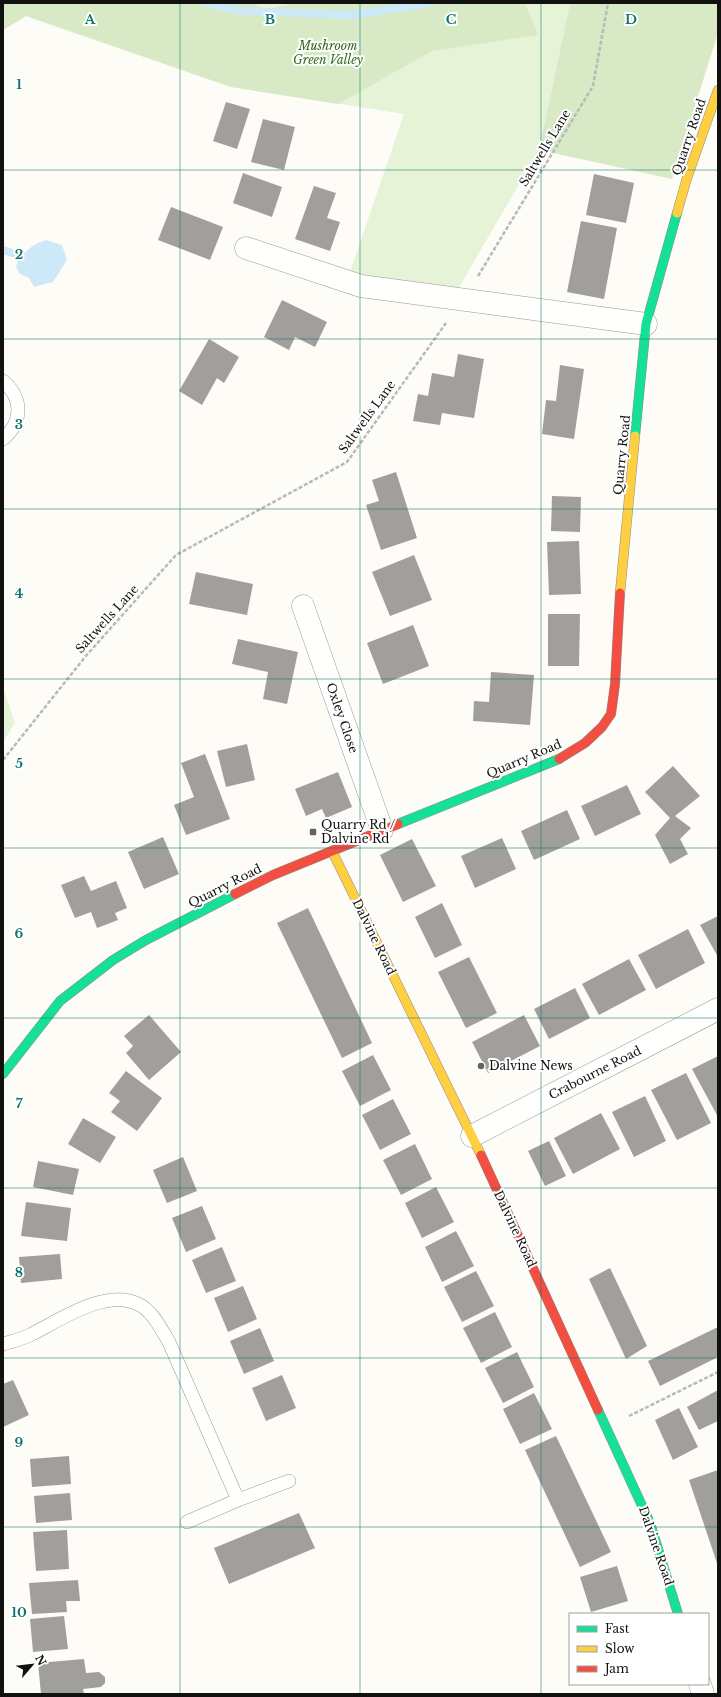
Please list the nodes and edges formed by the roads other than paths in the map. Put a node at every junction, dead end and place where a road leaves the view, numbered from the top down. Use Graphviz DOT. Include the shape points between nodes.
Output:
graph roads {
  1 [pos="718,90"];
  2 [pos="246,248"];
  3 [pos="646,324"];
  4 [pos="3,381"];
  5 [pos="3,439"];
  6 [pos="303,606"];
  7 [pos="382,830"];
  8 [pos="332,851"];
  9 [pos="718,1009"];
  10 [pos="3,1074"];
  11 [pos="472,1136"];
  12 [pos="3,1344"];
  13 [pos="289,1481"];
  14 [pos="238,1500"];
  15 [pos="187,1522"];
  16 [pos="678,1613"];
  1 -- 3 [label="street, Quarry Road" via="687,178"];
  2 -- 3 [label="street" via="361,286"];
  3 -- 7 [label="street, Quarry Road" via="618,615 615,684 610,714 602,727 585,743 561,758"];
  4 -- 5 [label="lane" via="9,386 16,400 19,413 13,429"];
  6 -- 7 [label="street, Oxley Close"];
  7 -- 8 [label="street, Quarry Road"];
  8 -- 10 [label="street, Quarry Road" via="273,875 146,940 113,960 60,1001"];
  8 -- 11 [label="street, Dalvine Road"];
  9 -- 11 [label="street, Crabourne Road"];
  11 -- 16 [label="street, Dalvine Road" via="650,1523"];
  12 -- 14 [label="lane" via="31,1335 93,1304 116,1299 139,1304 155,1318 169,1342"];
  13 -- 14 [label="lane"];
  14 -- 15 [label="lane"];
}
